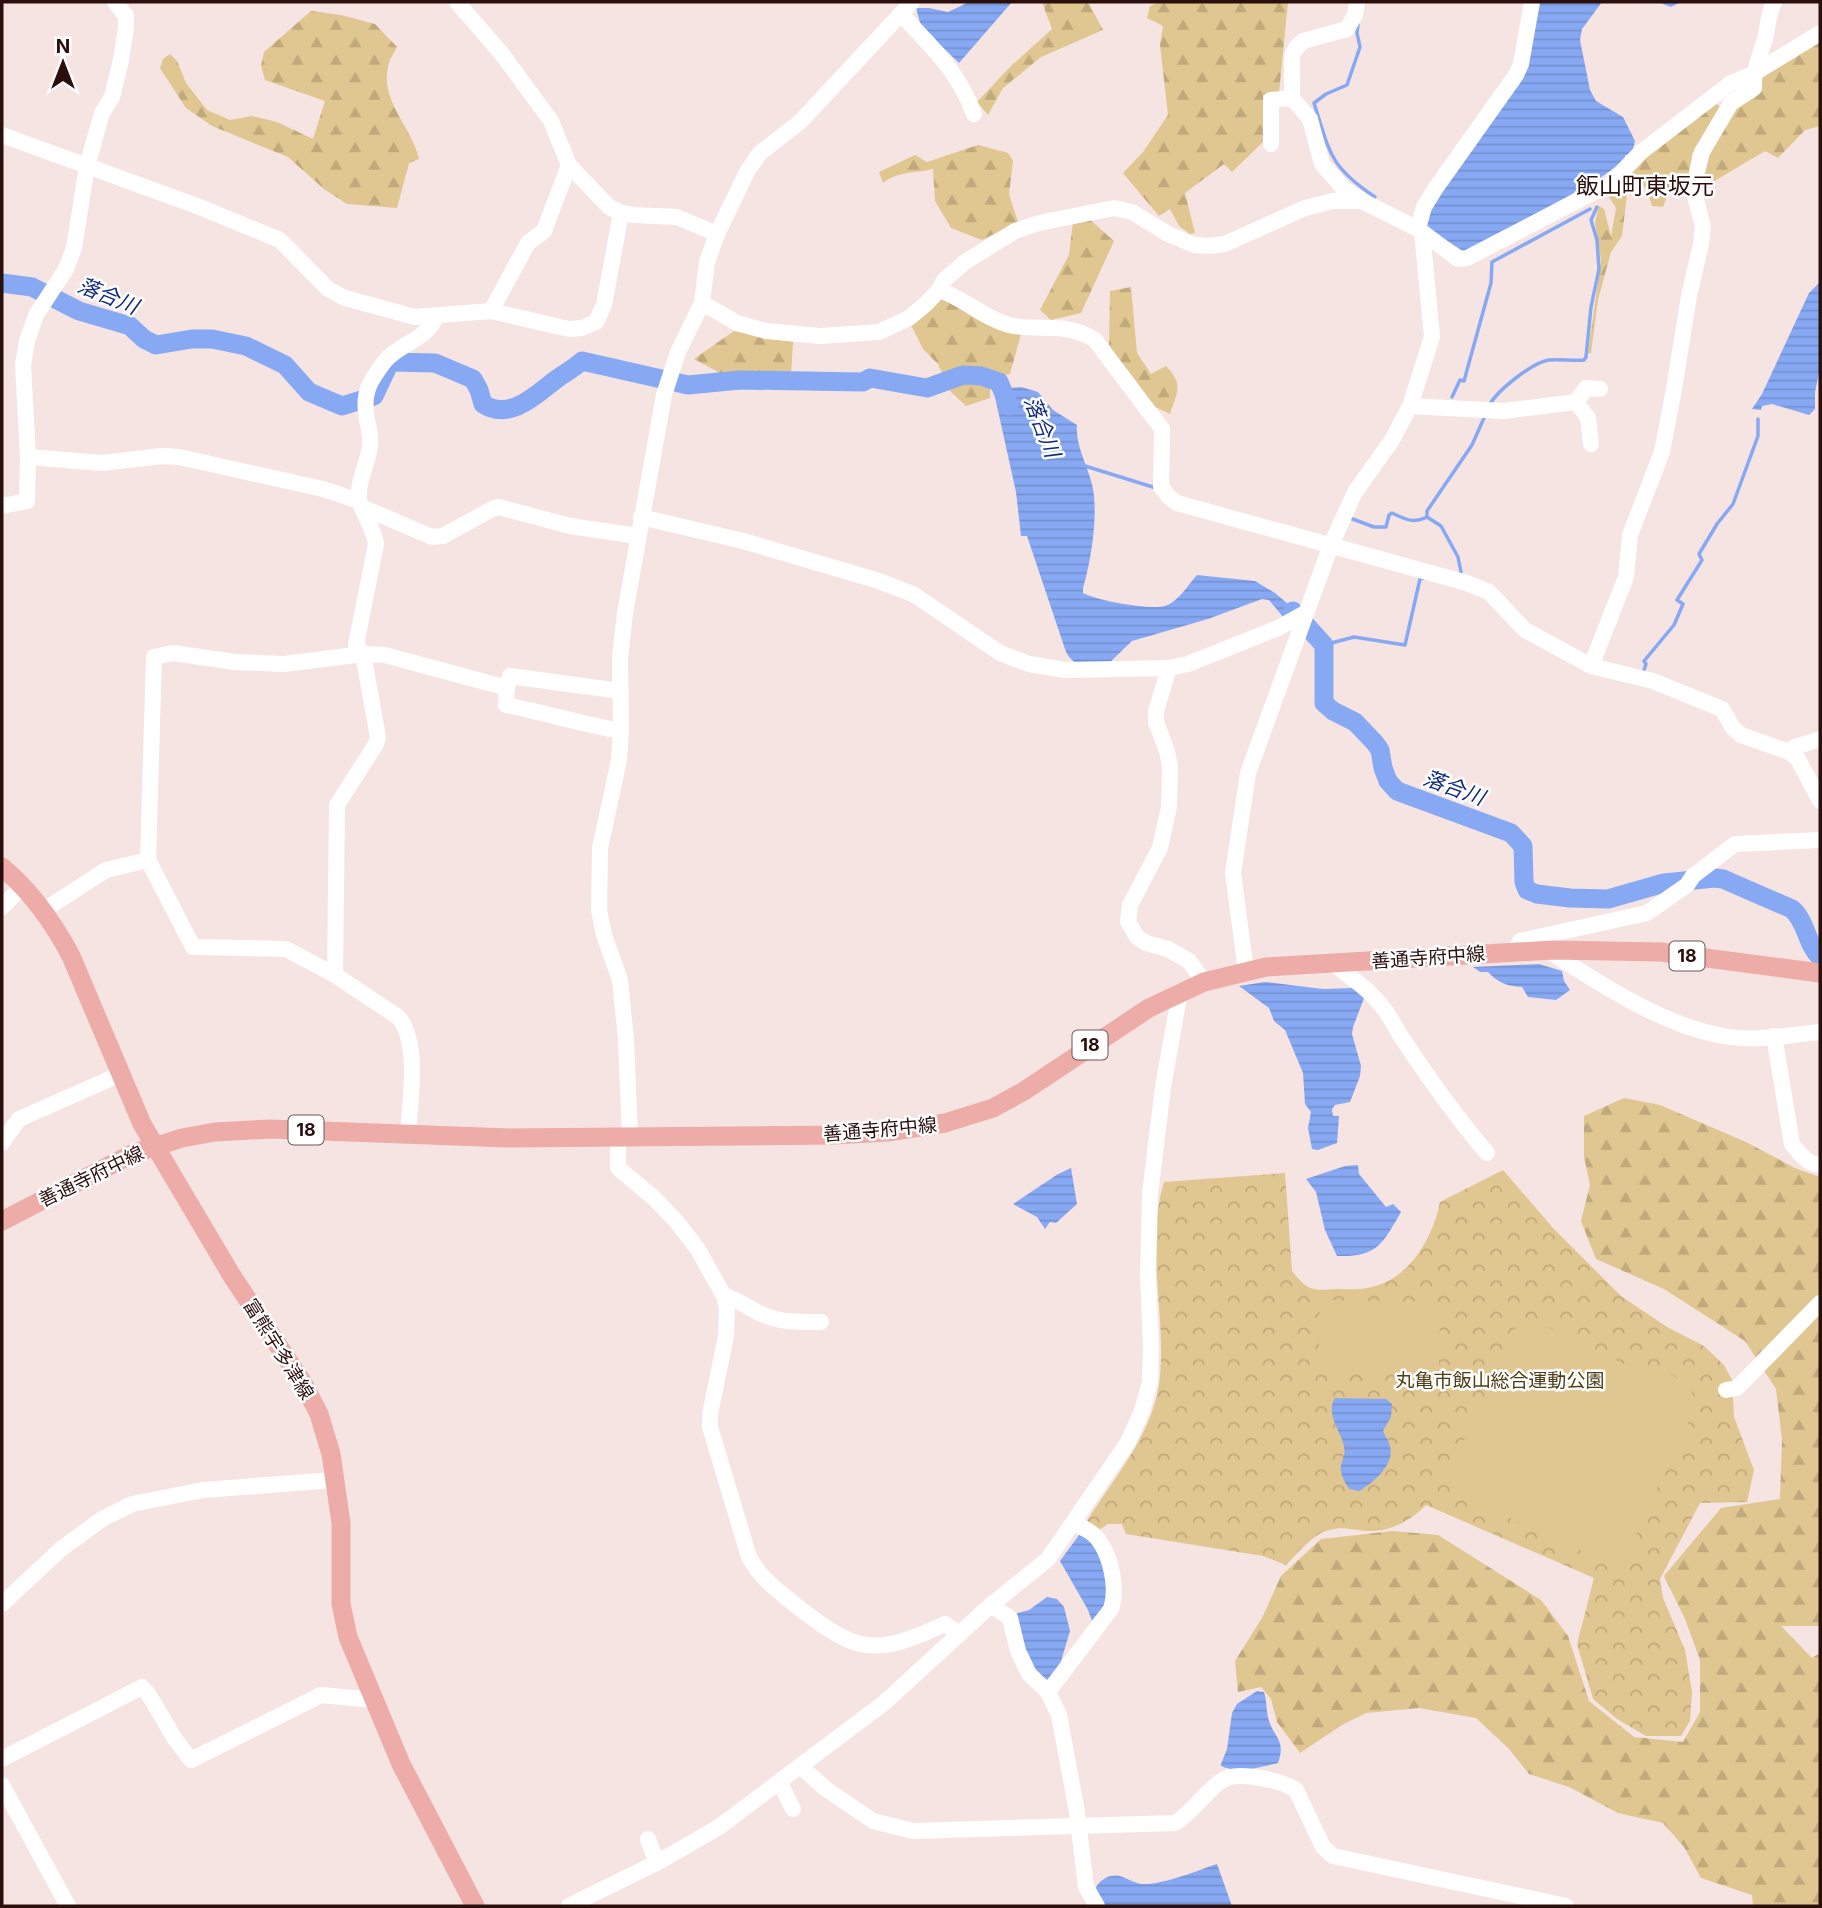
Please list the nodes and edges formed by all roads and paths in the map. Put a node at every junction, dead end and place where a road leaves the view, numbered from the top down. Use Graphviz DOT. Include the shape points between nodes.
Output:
graph roads {
  1 [pos="115,2"];
  2 [pos="457,2"];
  3 [pos="1357,2"];
  4 [pos="1532,2"];
  5 [pos="1774,2"];
  6 [pos="907,8"];
  7 [pos="1820,33"];
  8 [pos="1753,74"];
  9 [pos="1292,98"];
  10 [pos="974,114"];
  11 [pos="2,135"];
  12 [pos="1271,144"];
  13 [pos="569,165"];
  14 [pos="87,166"];
  15 [pos="1363,201"];
  16 [pos="621,213"];
  17 [pos="1420,230"];
  18 [pos="717,234"];
  19 [pos="939,290"];
  20 [pos="702,303"];
  21 [pos="491,311"];
  22 [pos="436,316"];
  23 [pos="1600,389"];
  24 [pos="1576,402"];
  25 [pos="1410,405"];
  26 [pos="1591,444"];
  27 [pos="28,457"];
  28 [pos="361,504"];
  29 [pos="2,506"];
  30 [pos="641,517"];
  31 [pos="638,536"];
  32 [pos="1331,545"];
  33 [pos="1300,620"];
  34 [pos="363,654"];
  35 [pos="1591,666"];
  36 [pos="1169,668"];
  37 [pos="507,688"];
  38 [pos="620,691"];
  39 [pos="621,731"];
  40 [pos="1820,739"];
  41 [pos="1789,752"];
  42 [pos="1820,802"];
  43 [pos="1820,840"];
  44 [pos="148,860"];
  45 [pos="2,867"];
  46 [pos="23,886"];
  47 [pos="2,907"];
  48 [pos="44,910"];
  49 [pos="1552,947"];
  50 [pos="1514,952"];
  51 [pos="1333,963"];
  52 [pos="1246,971"];
  53 [pos="1820,973"];
  54 [pos="335,975"];
  55 [pos="1204,982"];
  56 [pos="1180,992"];
  57 [pos="1820,1032"];
  58 [pos="1774,1037"];
  59 [pos="121,1074"];
  60 [pos="408,1133"];
  61 [pos="624,1137"];
  62 [pos="2,1143"];
  63 [pos="156,1146"];
  64 [pos="1487,1153"];
  65 [pos="1820,1165"];
  66 [pos="2,1220"];
  67 [pos="724,1296"];
  68 [pos="1820,1303"];
  69 [pos="821,1322"];
  70 [pos="1726,1390"];
  71 [pos="334,1480"];
  72 [pos="1073,1523"];
  73 [pos="2,1604"];
  74 [pos="991,1605"];
  75 [pos="959,1634"];
  76 [pos="1048,1692"];
  77 [pos="374,1700"];
  78 [pos="2,1759"];
  79 [pos="801,1767"];
  80 [pos="780,1783"];
  81 [pos="2,1785"];
  82 [pos="793,1809"];
  83 [pos="1078,1825"];
  84 [pos="648,1839"];
  85 [pos="660,1861"];
  86 [pos="68,1906"];
  87 [pos="475,1906"];
  88 [pos="569,1906"];
  89 [pos="1097,1906"];
  90 [pos="1566,1906"];
  1 -- 14 [label="street" via="125,16 123,49 112,97 102,113"];
  2 -- 13 [label="street" via="551,121"];
  3 -- 9 [label="street" via="1347,29 1303,41 1296,48"];
  4 -- 17 [label="street" via="1516,75 1435,189 1424,207"];
  5 -- 8 [label="street"];
  6 -- 10 [label="street" via="965,91"];
  6 -- 18 [label="street" via="800,122 760,153"];
  7 -- 8 [label="street"];
  8 -- 17 [label="street" via="1731,83 1641,152 1610,184 1467,258 1458,259"];
  8 -- 35 [label="street" via="1754,88 1731,103 1702,152 1695,196 1703,227 1661,452 1630,535 1626,577"];
  9 -- 12 [label="street" via="1271,100"];
  9 -- 15 [label="street" via="1310,119 1322,164 1344,189"];
  11 -- 14 [label="street"];
  13 -- 16 [label="street"];
  13 -- 21 [label="street" via="544,231 528,243"];
  14 -- 22 [label="street" via="280,240 328,289 345,298 415,317"];
  14 -- 27 [label="street" via="74,248 66,270 36,314 24,352"];
  15 -- 17 [label="street"];
  15 -- 19 [label="street" via="1333,201 1305,208 1225,244 1209,246 1194,245 1132,212 1114,208 1039,223 965,262"];
  16 -- 18 [label="street" via="677,217"];
  16 -- 21 [label="street" via="604,305 596,322 569,329"];
  17 -- 25 [label="street" via="1432,337"];
  18 -- 20 [label="street" via="707,262"];
  19 -- 20 [label="street" via="909,318 879,332 820,336 751,328"];
  19 -- 32 [label="street" via="1007,324 1082,331 1095,340 1162,429 1161,487 1177,503"];
  20 -- 30 [label="street" via="686,332 664,396"];
  21 -- 22 [label="street"];
  22 -- 28 [label="street" via="428,331 387,359 364,399 370,447"];
  23 -- 24 [label="street" via="1586,388"];
  24 -- 25 [label="street" via="1504,411"];
  24 -- 26 [label="street" via="1588,418"];
  25 -- 32 [label="street" via="1355,492"];
  27 -- 28 [label="street" via="102,463 179,457 323,489"];
  27 -- 29 [label="street" via="27,501"];
  28 -- 31 [label="street" via="432,537 443,537 499,507 570,526"];
  28 -- 34 [label="street" via="376,544 356,645"];
  30 -- 31 [label="street"];
  30 -- 36 [label="street" via="743,541 914,594 1000,653 1029,664 1065,670"];
  31 -- 38 [label="street" via="625,613"];
  32 -- 33 [label="street"];
  32 -- 35 [label="street" via="1489,592 1525,630"];
  33 -- 36 [label="street"];
  33 -- 52 [label="street" via="1248,773 1233,873"];
  34 -- 37 [label="street" via="385,655"];
  34 -- 44 [label="street" via="285,664 173,653 154,657"];
  34 -- 54 [label="street" via="378,737 337,805"];
  35 -- 41 [label="street" via="1653,681 1722,709 1741,735"];
  36 -- 55 [label="street" via="1156,711 1170,766 1169,807 1160,848 1130,905 1128,922 1146,943 1189,961"];
  37 -- 38 [label="street" via="510,676"];
  37 -- 39 [label="street" via="506,705"];
  38 -- 39 [label="street"];
  39 -- 61 [label="street" via="600,848 599,910 620,980 626,1041"];
  40 -- 41 [label="street"];
  41 -- 42 [label="street" via="1798,759"];
  43 -- 50 [label="street" via="1735,844 1647,913 1520,941"];
  44 -- 48 [label="street" via="106,870"];
  44 -- 54 [label="street" via="192,947 286,948"];
  45 -- 46 [label="main road, 富熊宇多津線"];
  46 -- 47 [label="street"];
  46 -- 48 [label="main road, 富熊宇多津線"];
  48 -- 59 [label="main road, 富熊宇多津線" via="71,956"];
  49 -- 50 [label="main road, 善通寺府中線 / 18"];
  49 -- 53 [label="main road, 善通寺府中線 / 18" via="1661,952"];
  49 -- 58 [label="street" via="1615,993 1693,1028 1725,1037"];
  50 -- 51 [label="main road, 善通寺府中線 / 18"];
  51 -- 52 [label="main road, 善通寺府中線 / 18"];
  51 -- 64 [label="street" via="1360,982 1384,1008"];
  52 -- 55 [label="main road, 善通寺府中線 / 18"];
  54 -- 60 [label="street" via="405,1025 412,1073"];
  55 -- 56 [label="main road, 善通寺府中線 / 18"];
  56 -- 61 [label="main road, 善通寺府中線 / 18" via="1024,1091 971,1116 856,1135"];
  56 -- 72 [label="street" via="1150,1194 1148,1390 1128,1443"];
  57 -- 58 [label="street"];
  58 -- 65 [label="street" via="1793,1144 1801,1156"];
  59 -- 62 [label="street" via="19,1119"];
  59 -- 63 [label="main road, 富熊宇多津線"];
  60 -- 61 [label="main road, 善通寺府中線 / 18"];
  60 -- 63 [label="main road, 善通寺府中線 / 18" via="239,1129"];
  61 -- 67 [label="street" via="618,1168 676,1221"];
  63 -- 66 [label="main road, 善通寺府中線 / 18" via="110,1164"];
  63 -- 71 [label="main road, 富熊宇多津線" via="232,1276 303,1383 319,1414"];
  67 -- 69 [label="street" via="778,1320"];
  67 -- 75 [label="street" via="726,1336 710,1427 757,1571 821,1625 848,1641 893,1645 944,1624"];
  68 -- 70 [label="street" via="1737,1388"];
  71 -- 73 [label="street" via="203,1490 132,1504 61,1549"];
  71 -- 77 [label="main road, 富熊宇多津線" via="341,1523 342,1612"];
  72 -- 74 [label="street" via="1048,1559"];
  72 -- 76 [label="street" via="1096,1535 1104,1549 1115,1598"];
  74 -- 75 [label="street"];
  74 -- 76 [label="street" via="1010,1618 1018,1651 1030,1674"];
  75 -- 79 [label="street" via="884,1703"];
  76 -- 83 [label="street" via="1059,1715"];
  77 -- 78 [label="street" via="321,1695 191,1760 142,1687"];
  77 -- 87 [label="main road, 富熊宇多津線" via="401,1764"];
  79 -- 80 [label="street"];
  79 -- 83 [label="street" via="873,1821 913,1831"];
  80 -- 82 [label="street"];
  80 -- 85 [label="street" via="728,1821"];
  81 -- 86 [label="street"];
  83 -- 89 [label="street" via="1086,1887"];
  83 -- 90 [label="street" via="1175,1823 1229,1777 1273,1779 1296,1790 1323,1847 1333,1856"];
  84 -- 85 [label="street"];
  85 -- 88 [label="street"];
}
